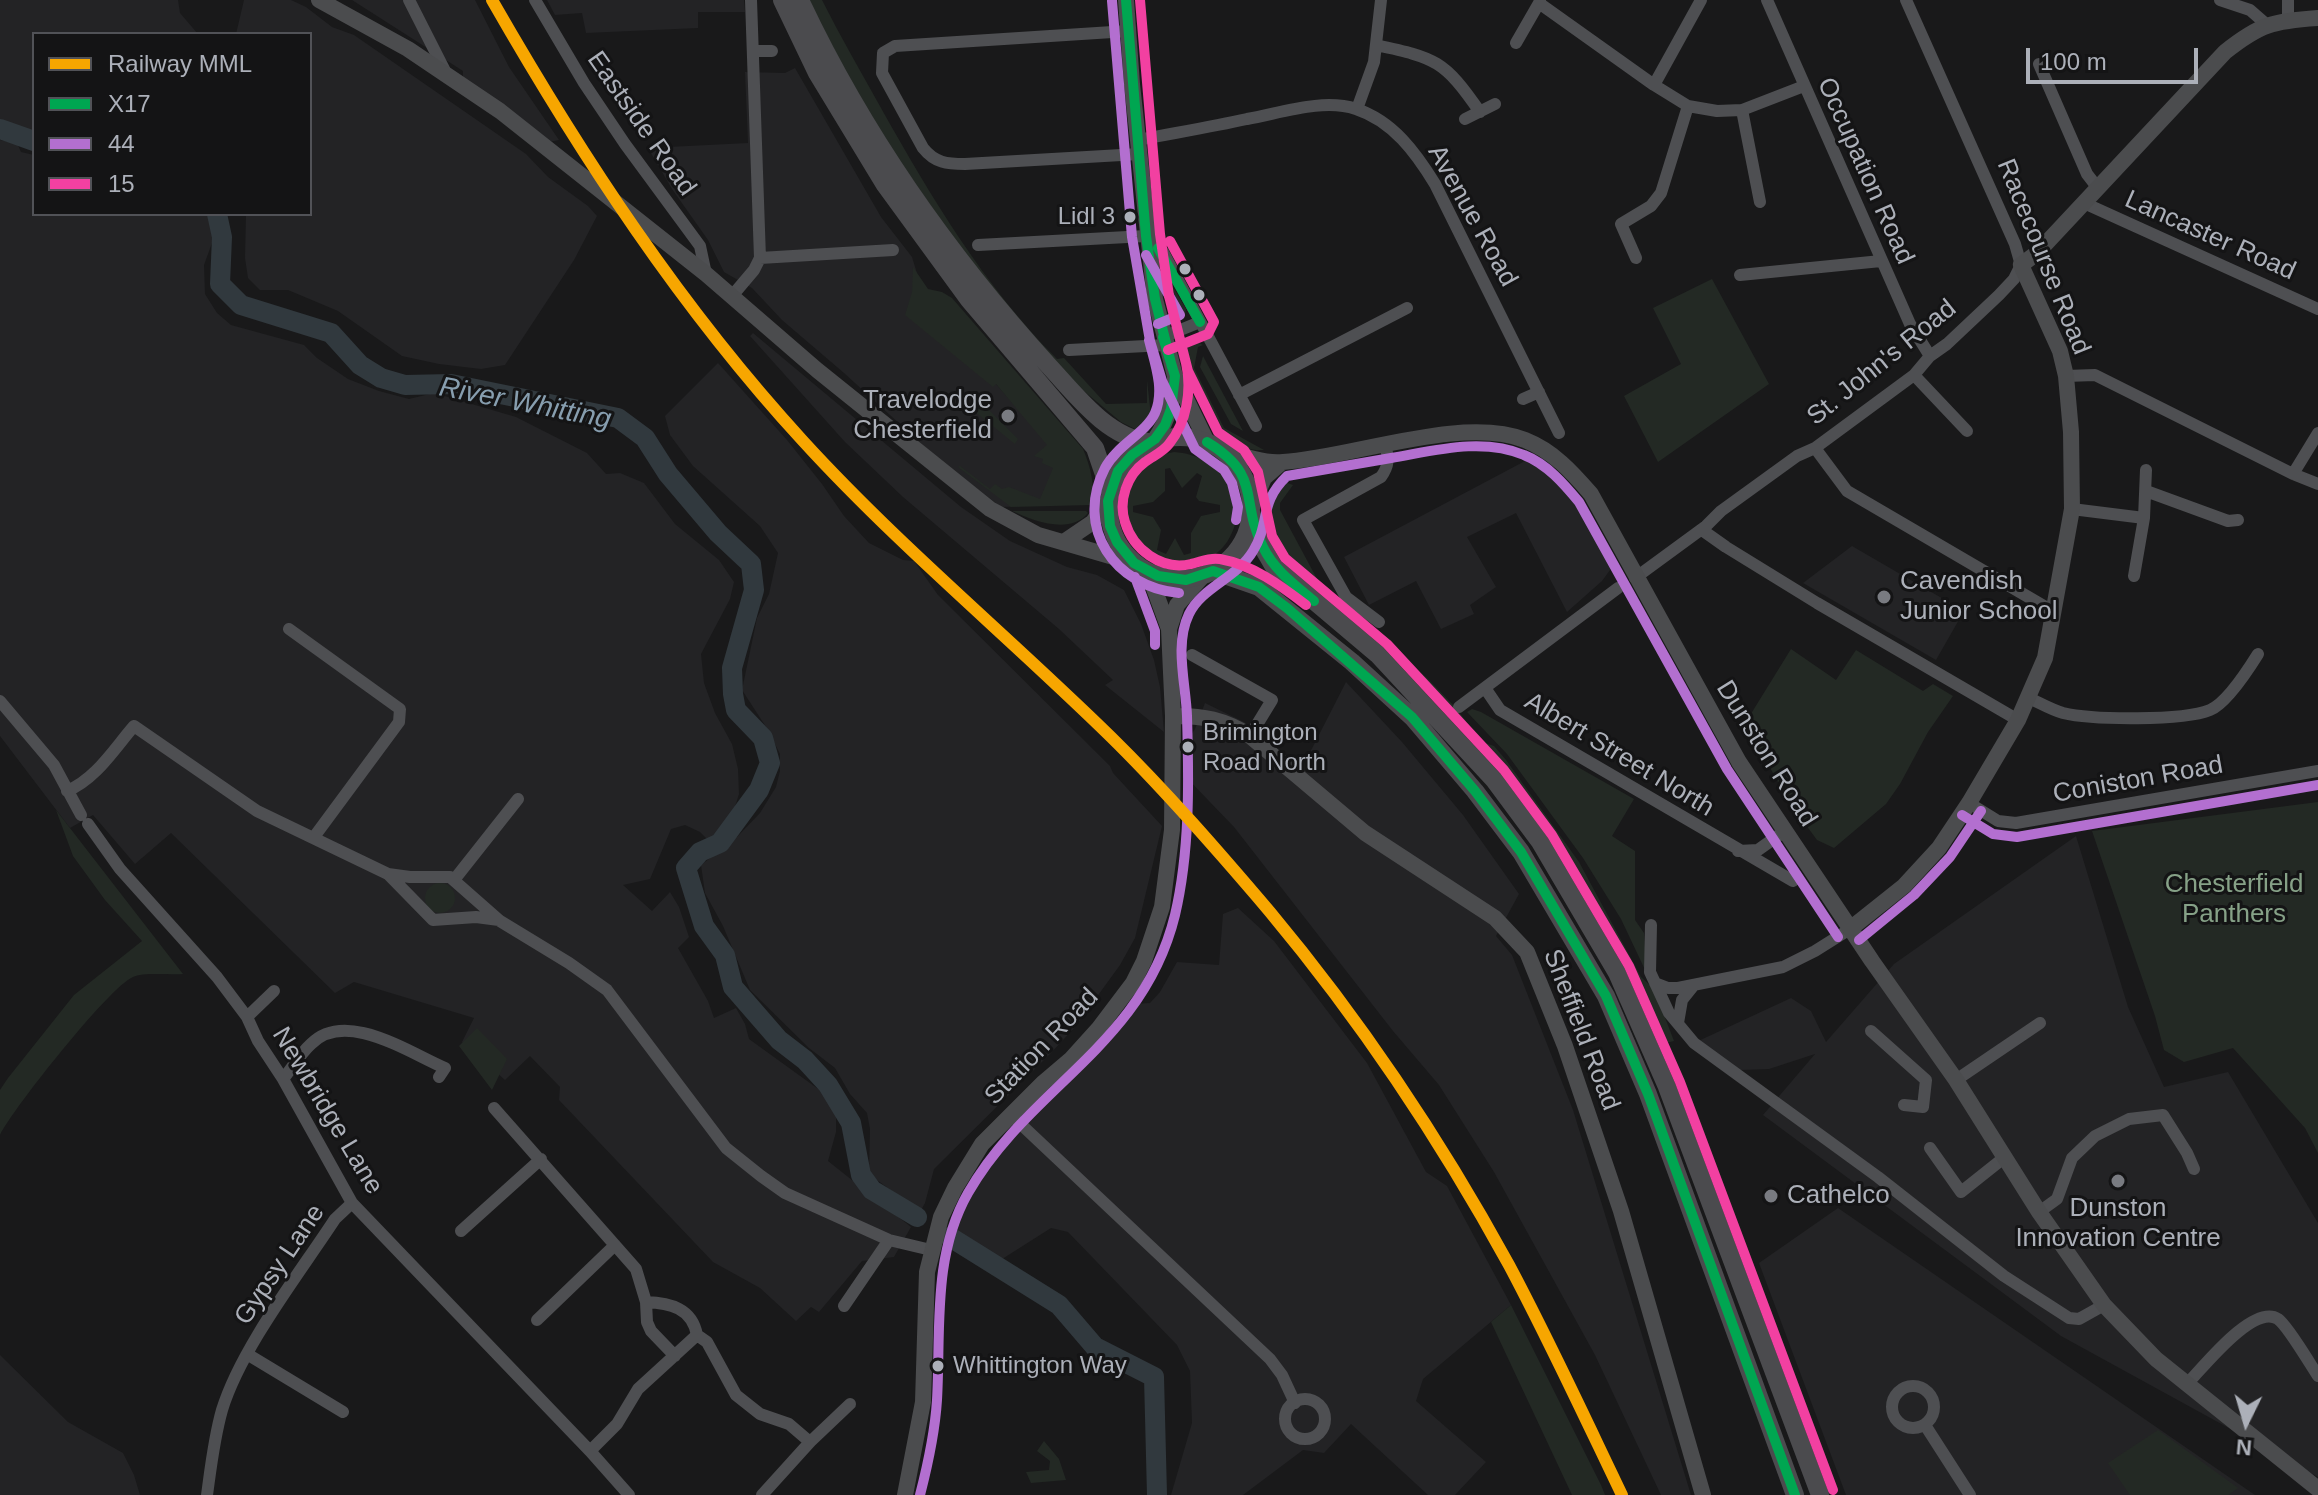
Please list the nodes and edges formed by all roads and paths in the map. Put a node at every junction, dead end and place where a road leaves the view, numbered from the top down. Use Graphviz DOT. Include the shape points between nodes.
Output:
graph roads {
  1 [pos="319,0"];
  2 [pos="409,0"];
  3 [pos="535,0"];
  4 [pos="751,0"];
  5 [pos="782,0"];
  6 [pos="800,0"];
  7 [pos="1126,0"];
  8 [pos="1381,0"];
  9 [pos="1701,0"];
  10 [pos="1767,0"];
  11 [pos="1906,0"];
  12 [pos="2220,0"];
  13 [pos="2288,0"];
  14 [pos="1540,2"];
  15 [pos="2318,18"];
  16 [pos="2288,21"];
  17 [pos="2266,24"];
  18 [pos="1128,31"];
  19 [pos="1516,43"];
  20 [pos="1376,45"];
  21 [pos="754,51"];
  22 [pos="772,51"];
  23 [pos="2039,64"];
  24 [pos="447,76"];
  25 [pos="1654,85"];
  26 [pos="1804,86"];
  27 [pos="1495,104"];
  28 [pos="1688,106"];
  29 [pos="1357,109"];
  30 [pos="1742,110"];
  31 [pos="1480,112"];
  32 [pos="1465,119"];
  33 [pos="1138,147"];
  34 [pos="2097,187"];
  35 [pos="1760,202"];
  36 [pos="2084,203"];
  37 [pos="1146,236"];
  38 [pos="978,245"];
  39 [pos="893,250"];
  40 [pos="760,258"];
  41 [pos="1636,258"];
  42 [pos="1881,261"];
  43 [pos="2021,265"];
  44 [pos="706,274"];
  45 [pos="1740,275"];
  46 [pos="732,296"];
  47 [pos="1407,308"];
  48 [pos="2318,309"];
  49 [pos="1200,322"];
  50 [pos="1164,341"];
  51 [pos="1069,350"];
  52 [pos="1930,356"];
  53 [pos="1914,375"];
  54 [pos="1175,376"];
  55 [pos="2066,376"];
  56 [pos="1539,392"];
  57 [pos="1239,395"];
  58 [pos="1523,399"];
  59 [pos="1256,426"];
  60 [pos="1967,431"];
  61 [pos="1559,433"];
  62 [pos="2318,433"];
  63 [pos="1152,441"];
  64 [pos="1212,444"];
  65 [pos="1385,445"];
  66 [pos="1815,448"];
  67 [pos="1281,463"];
  68 [pos="2146,470"];
  69 [pos="2293,474"];
  70 [pos="2318,484"];
  71 [pos="2146,491"];
  72 [pos="1109,496"];
  73 [pos="1251,509"];
  74 [pos="2072,509"];
  75 [pos="2144,518"];
  76 [pos="2238,520"];
  77 [pos="1702,530"];
  78 [pos="1065,541"];
  79 [pos="1141,568"];
  80 [pos="1207,574"];
  81 [pos="2134,576"];
  82 [pos="1635,578"];
  83 [pos="1618,588"];
  84 [pos="2054,612"];
  85 [pos="1379,622"];
  86 [pos="289,629"];
  87 [pos="1169,629"];
  88 [pos="2258,654"];
  89 [pos="1192,655"];
  90 [pos="1485,688"];
  91 [pos="2029,698"];
  92 [pos="0,701"];
  93 [pos="1459,707"];
  94 [pos="1173,716"];
  95 [pos="2018,720"];
  96 [pos="1250,736"];
  97 [pos="2318,771"];
  98 [pos="67,791"];
  99 [pos="518,799"];
  100 [pos="1969,803"];
  101 [pos="1786,830"];
  102 [pos="112,834"];
  103 [pos="314,837"];
  104 [pos="101,842"];
  105 [pos="1738,851"];
  106 [pos="388,874"];
  107 [pos="433,877"];
  108 [pos="1793,881"];
  109 [pos="458,885"];
  110 [pos="419,905"];
  111 [pos="453,918"];
  112 [pos="500,921"];
  113 [pos="1651,925"];
  114 [pos="1850,929"];
  115 [pos="1655,983"];
  116 [pos="1694,985"];
  117 [pos="274,991"];
  118 [pos="247,1017"];
  119 [pos="1678,1023"];
  120 [pos="2040,1023"];
  121 [pos="1871,1031"];
  122 [pos="1952,1074"];
  123 [pos="439,1077"];
  124 [pos="283,1079"];
  125 [pos="1926,1080"];
  126 [pos="1904,1105"];
  127 [pos="494,1108"];
  128 [pos="1011,1115"];
  129 [pos="1930,1148"];
  130 [pos="2005,1157"];
  131 [pos="541,1159"];
  132 [pos="2194,1169"];
  133 [pos="352,1203"];
  134 [pos="2039,1212"];
  135 [pos="461,1231"];
  136 [pos="889,1240"];
  137 [pos="615,1245"];
  138 [pos="931,1250"];
  139 [pos="646,1302"];
  140 [pos="2104,1305"];
  141 [pos="844,1306"];
  142 [pos="537,1320"];
  143 [pos="697,1335"];
  144 [pos="247,1354"];
  145 [pos="675,1356"];
  146 [pos="2318,1376"];
  147 [pos="2186,1385"];
  148 [pos="1295,1403"];
  149 [pos="850,1404"];
  150 [pos="343,1412"];
  151 [pos="1925,1425"];
  152 [pos="810,1442"];
  153 [pos="590,1451"];
  154 [pos="2318,1489"];
  155 [pos="207,1495"];
  156 [pos="629,1495"];
  157 [pos="762,1495"];
  158 [pos="905,1495"];
  159 [pos="1703,1495"];
  160 [pos="1795,1495"];
  161 [pos="1820,1495"];
  162 [pos="1970,1495"];
  1 -- 24 [label="main road"];
  2 -- 24 [label="street"];
  3 -- 44 [label="street, Eastside Road" via="584,83 700,246"];
  4 -- 21 [label="street"];
  5 -- 72 [label="highway" via="817,73 894,198 969,300 1095,448"];
  6 -- 63 [label="highway" via="848,92 932,225 995,306 1111,428 1134,440"];
  7 -- 18 [label="main road"];
  8 -- 20 [label="street"];
  9 -- 25 [label="street"];
  10 -- 26 [label="street, Occupation Road"];
  11 -- 43 [label="street, Racecourse Road"];
  12 -- 17 [label="street" via="2250,10"];
  13 -- 16 [label="street"];
  14 -- 19 [label="street"];
  14 -- 25 [label="street"];
  15 -- 16 [label="main road, St. John's Road"];
  16 -- 17 [label="main road, St. John's Road"];
  17 -- 34 [label="main road, St. John's Road" via="2225,52"];
  18 -- 33 [label="main road"];
  18 -- 33 [label="street, Avenue Road" via="909,43 883,53 882,73 923,148 940,163"];
  20 -- 29 [label="street"];
  20 -- 31 [label="street" via="1435,61"];
  21 -- 22 [label="street"];
  21 -- 40 [label="street"];
  23 -- 34 [label="street"];
  24 -- 44 [label="main road" via="500,111"];
  25 -- 28 [label="street"];
  26 -- 30 [label="street"];
  26 -- 42 [label="street, Occupation Road"];
  27 -- 31 [label="street"];
  28 -- 30 [label="street"];
  28 -- 41 [label="street" via="1661,193 1651,206 1621,224"];
  29 -- 33 [label="street, Avenue Road" via="1323,105"];
  29 -- 56 [label="street, Avenue Road" via="1397,133 1424,166"];
  30 -- 35 [label="street"];
  31 -- 32 [label="street"];
  33 -- 37 [label="main road"];
  34 -- 36 [label="main road, St. John's Road"];
  36 -- 43 [label="main road, St. John's Road"];
  36 -- 48 [label="street, Lancaster Road"];
  37 -- 38 [label="street"];
  37 -- 49 [label="street" via="1163,252"];
  37 -- 50 [label="main road"];
  39 -- 40 [label="street"];
  40 -- 46 [label="street"];
  42 -- 45 [label="street"];
  42 -- 52 [label="street, Occupation Road"];
  43 -- 52 [label="street, St. John's Road" via="1999,295"];
  43 -- 55 [label="main road, Racecourse Road"];
  44 -- 46 [label="main road"];
  46 -- 78 [label="main road" via="990,509 1038,535"];
  47 -- 57 [label="street"];
  49 -- 50 [label="street"];
  49 -- 57 [label="street"];
  50 -- 51 [label="street"];
  50 -- 54 [label="main road"];
  52 -- 53 [label="street, St. John's Road"];
  53 -- 60 [label="street"];
  53 -- 66 [label="street, St. John's Road"];
  54 -- 63 [label="main road" via="1171,409"];
  54 -- 64 [label="main road"];
  55 -- 69 [label="street" via="2095,375"];
  55 -- 74 [label="main road, Racecourse Road"];
  56 -- 58 [label="street"];
  56 -- 61 [label="street, Avenue Road"];
  57 -- 59 [label="street"];
  62 -- 69 [label="street"];
  63 -- 64 [label="highway" via="1188,437"];
  63 -- 72 [label="highway" via="1118,471"];
  64 -- 67 [label="main road, Dunston Road"];
  64 -- 73 [label="highway" via="1234,460 1245,478"];
  65 -- 67 [label="main road, Dunston Road"];
  65 -- 82 [label="main road, Dunston Road" via="1472,432 1524,439 1569,469 1591,494"];
  65 -- 85 [label="street" via="1389,457 1381,477 1300,514 1346,597"];
  66 -- 77 [label="street, St. John's Road" via="1797,456"];
  66 -- 84 [label="street" via="1847,491"];
  67 -- 73 [label="main road" via="1264,478"];
  68 -- 71 [label="street"];
  69 -- 70 [label="street"];
  71 -- 75 [label="street"];
  71 -- 76 [label="street"];
  72 -- 78 [label="main road" via="1093,522"];
  72 -- 79 [label="highway" via="1110,526 1117,542"];
  73 -- 80 [label="highway" via="1242,544"];
  73 -- 161 [label="highway" via="1259,541 1274,567 1377,654 1494,780 1540,842 1617,973 1667,1087"];
  74 -- 75 [label="street"];
  74 -- 84 [label="main road, Racecourse Road"];
  75 -- 81 [label="street"];
  77 -- 82 [label="street, St. John's Road"];
  77 -- 95 [label="street"];
  78 -- 79 [label="main road"];
  79 -- 80 [label="highway" via="1172,579"];
  79 -- 87 [label="main road, Station Road"];
  80 -- 87 [label="main road, Station Road" via="1177,605"];
  80 -- 160 [label="highway" via="1259,587 1372,680 1412,717 1521,852 1612,1010 1648,1094"];
  82 -- 101 [label="main road, Dunston Road" via="1739,762"];
  83 -- 90 [label="street"];
  84 -- 91 [label="main road, Racecourse Road" via="2045,658"];
  86 -- 103 [label="street" via="400,709 399,722"];
  87 -- 94 [label="main road, Station Road"];
  88 -- 91 [label="street" via="2212,710 2114,719 2063,712"];
  89 -- 96 [label="street" via="1208,670 1272,700"];
  90 -- 93 [label="street"];
  90 -- 105 [label="street, Albert Street North" via="1500,710"];
  91 -- 95 [label="main road, Racecourse Road"];
  92 -- 98 [label="street, Newbridge Lane" via="54,765"];
  94 -- 96 [label="main road, Sheffield Road" via="1204,715"];
  94 -- 128 [label="main road, Station Road" via="1172,830 1162,907 1144,961 1099,1028"];
  95 -- 100 [label="main road, Racecourse Road"];
  96 -- 159 [label="main road, Sheffield Road" via="1365,833 1495,918 1527,952 1621,1211"];
  97 -- 100 [label="street, Coniston Road" via="2016,823 1998,821"];
  98 -- 103 [label="street" via="99,768 134,726 257,811"];
  98 -- 104 [label="street, Newbridge Lane"];
  99 -- 109 [label="street"];
  100 -- 114 [label="main road, Racecourse Road" via="1939,848 1904,886"];
  101 -- 105 [label="street" via="1758,850"];
  101 -- 114 [label="main road, Dunston Road"];
  102 -- 104 [label="street"];
  103 -- 106 [label="street"];
  104 -- 118 [label="street, Newbridge Lane"];
  105 -- 108 [label="street, Albert Street North"];
  106 -- 107 [label="street"];
  106 -- 110 [label="street"];
  107 -- 109 [label="street" via="444,876"];
  107 -- 110 [label="street" via="422,885"];
  109 -- 111 [label="street" via="462,906"];
  109 -- 112 [label="street"];
  110 -- 111 [label="street" via="433,920"];
  111 -- 112 [label="street"];
  112 -- 136 [label="street" via="607,990 726,1148 785,1193"];
  113 -- 115 [label="street" via="1650,972"];
  114 -- 116 [label="street, Racecourse Road" via="1783,967"];
  114 -- 122 [label="main road, Dunston Road"];
  115 -- 116 [label="street, Racecourse Road" via="1668,988"];
  115 -- 119 [label="street"];
  116 -- 119 [label="street" via="1682,1000"];
  117 -- 118 [label="street"];
  118 -- 124 [label="street, Newbridge Lane"];
  119 -- 140 [label="street" via="1715,1060 2004,1276 2069,1318 2079,1319"];
  120 -- 122 [label="street"];
  121 -- 125 [label="street"];
  122 -- 125 [label="street"];
  122 -- 130 [label="main road, Dunston Road"];
  123 -- 124 [label="street" via="445,1068 346,1029 312,1042"];
  124 -- 133 [label="street, Newbridge Lane"];
  125 -- 126 [label="street" via="1923,1107"];
  127 -- 131 [label="street"];
  128 -- 138 [label="main road, Station Road" via="973,1156 948,1202"];
  128 -- 148 [label="street" via="1270,1359"];
  129 -- 130 [label="street" via="1961,1192"];
  130 -- 134 [label="main road, Dunston Road"];
  131 -- 135 [label="street"];
  131 -- 137 [label="street"];
  132 -- 134 [label="street" via="2163,1115 2129,1119 2095,1136 2072,1158 2057,1199"];
  133 -- 144 [label="street, Gypsy Lane" via="335,1219"];
  133 -- 153 [label="street, Newbridge Lane"];
  134 -- 140 [label="main road, Dunston Road"];
  136 -- 138 [label="street"];
  136 -- 141 [label="street"];
  137 -- 139 [label="street" via="636,1269"];
  137 -- 142 [label="street"];
  138 -- 158 [label="main road, Station Road" via="923,1402"];
  139 -- 143 [label="street" via="680,1308"];
  139 -- 145 [label="street" via="651,1331"];
  140 -- 147 [label="main road, Dunston Road"];
  143 -- 145 [label="street"];
  143 -- 152 [label="street" via="707,1342 736,1395"];
  144 -- 150 [label="street, Gypsy Lane"];
  144 -- 155 [label="street, Gypsy Lane" via="223,1407"];
  145 -- 153 [label="street" via="638,1389 617,1424"];
  146 -- 147 [label="street" via="2280,1320 2269,1317 2237,1332"];
  147 -- 154 [label="main road, Dunston Road"];
  149 -- 152 [label="street"];
  151 -- 162 [label="street"];
  152 -- 157 [label="street"];
  153 -- 156 [label="street, Newbridge Lane"];
}
